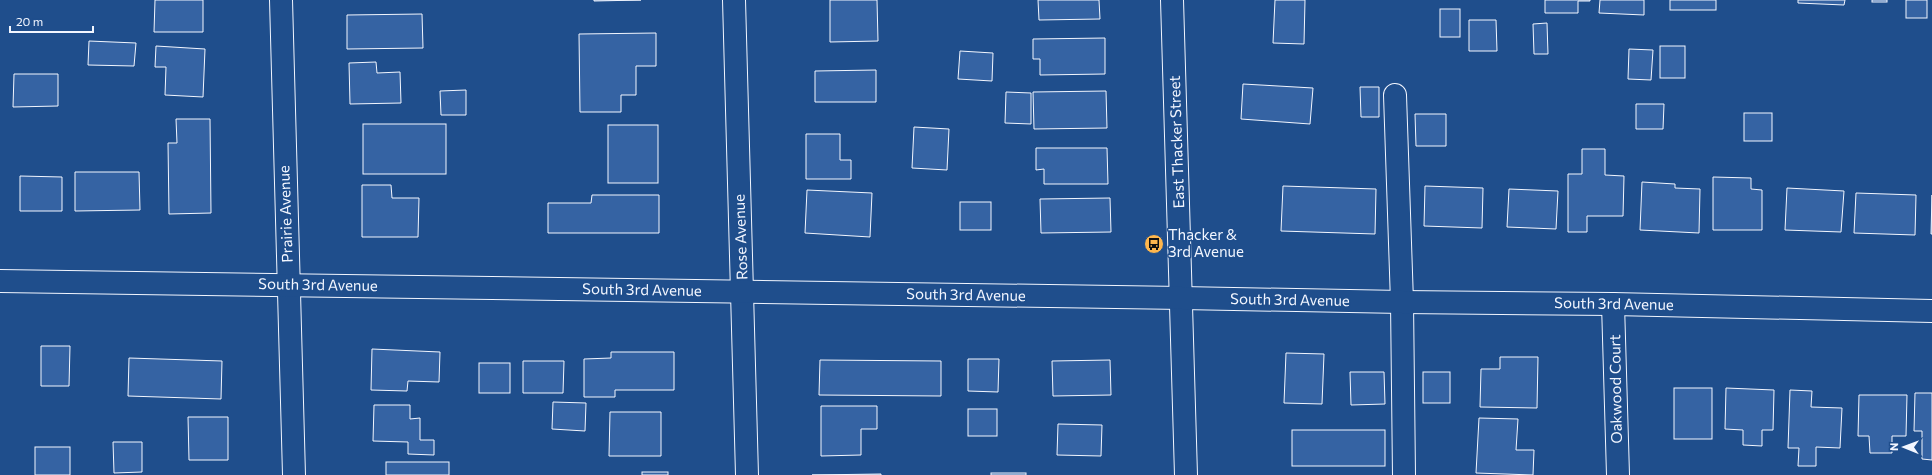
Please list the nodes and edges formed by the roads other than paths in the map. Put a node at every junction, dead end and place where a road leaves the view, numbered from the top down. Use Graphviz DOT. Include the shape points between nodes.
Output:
graph roads {
  1 [pos="281,0"];
  2 [pos="734,0"];
  3 [pos="1172,0"];
  4 [pos="1395,95"];
  5 [pos="0,281"];
  6 [pos="288,285"];
  7 [pos="742,291"];
  8 [pos="1182,298"];
  9 [pos="1402,302"];
  10 [pos="1613,304"];
  11 [pos="1932,311"];
  12 [pos="294,475"];
  13 [pos="747,475"];
  14 [pos="1186,475"];
  15 [pos="1404,475"];
  16 [pos="1618,475"];
  1 -- 6 [label="street, Prairie Avenue"];
  2 -- 7 [label="street, Rose Avenue"];
  3 -- 8 [label="street, East Thacker Street"];
  4 -- 9 [label="street"];
  5 -- 6 [label="street, South 3rd Avenue"];
  6 -- 7 [label="street, South 3rd Avenue"];
  6 -- 12 [label="street, Prairie Avenue"];
  7 -- 8 [label="street, South 3rd Avenue"];
  7 -- 13 [label="street, Rose Avenue"];
  8 -- 9 [label="street, South 3rd Avenue"];
  8 -- 14 [label="street, East Thacker Street"];
  9 -- 10 [label="street, South 3rd Avenue"];
  9 -- 15 [label="street"];
  10 -- 11 [label="street, South 3rd Avenue"];
  10 -- 16 [label="street, Oakwood Court"];
}
